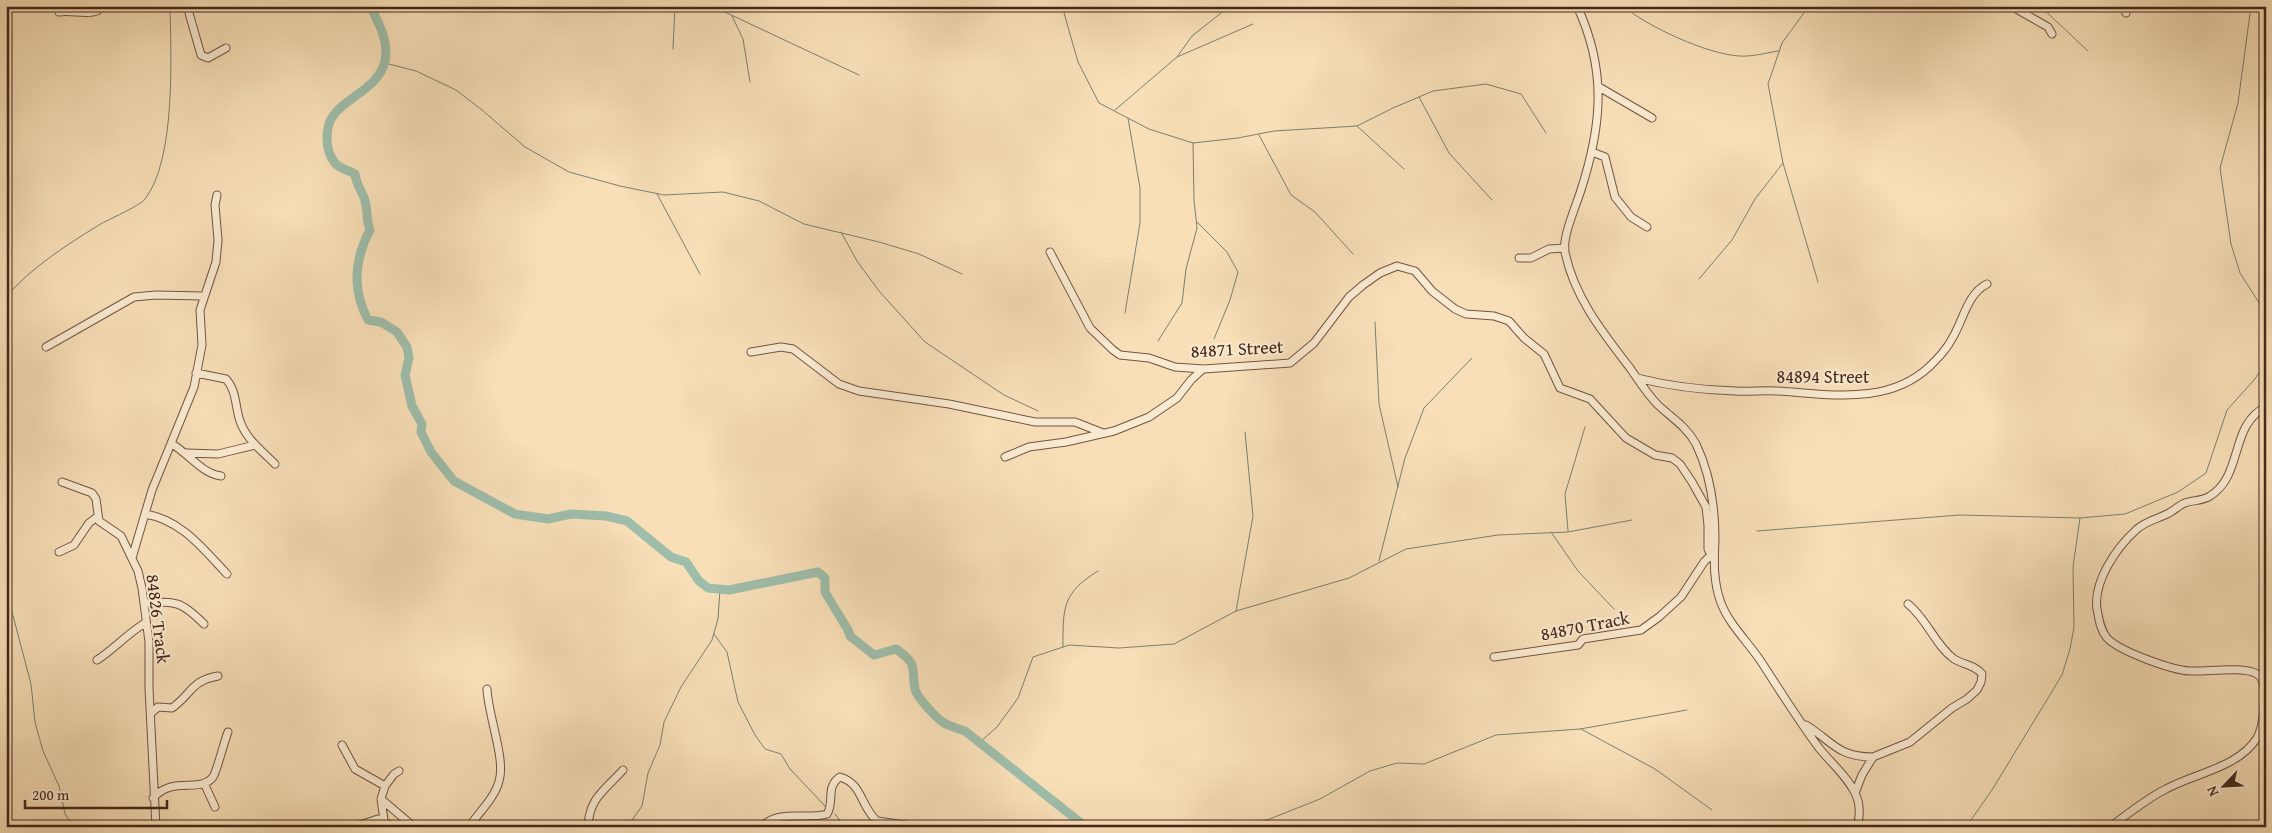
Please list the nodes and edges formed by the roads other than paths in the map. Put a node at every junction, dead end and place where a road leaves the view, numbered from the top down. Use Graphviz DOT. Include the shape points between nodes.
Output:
graph roads {
  1 [pos="99,6"];
  2 [pos="187,6"];
  3 [pos="1577,6"];
  4 [pos="2011,6"];
  5 [pos="59,12"];
  6 [pos="2052,34"];
  7 [pos="226,48"];
  8 [pos="1599,87"];
  9 [pos="1652,118"];
  10 [pos="1592,152"];
  11 [pos="218,195"];
  12 [pos="1646,227"];
  13 [pos="1565,248"];
  14 [pos="1050,252"];
  15 [pos="1519,258"];
  16 [pos="1987,284"];
  17 [pos="203,296"];
  18 [pos="46,347"];
  19 [pos="751,352"];
  20 [pos="1204,369"];
  21 [pos="196,373"];
  22 [pos="1637,378"];
  23 [pos="2266,407"];
  24 [pos="1103,433"];
  25 [pos="172,444"];
  26 [pos="255,445"];
  27 [pos="186,453"];
  28 [pos="1005,457"];
  29 [pos="275,464"];
  30 [pos="221,476"];
  31 [pos="62,482"];
  32 [pos="145,514"];
  33 [pos="97,517"];
  34 [pos="59,552"];
  35 [pos="132,558"];
  36 [pos="1712,558"];
  37 [pos="227,574"];
  38 [pos="144,604"];
  39 [pos="1908,604"];
  40 [pos="146,623"];
  41 [pos="204,624"];
  42 [pos="1494,657"];
  43 [pos="96,660"];
  44 [pos="218,676"];
  45 [pos="487,690"];
  46 [pos="151,713"];
  47 [pos="1802,723"];
  48 [pos="228,732"];
  49 [pos="342,745"];
  50 [pos="1873,757"];
  51 [pos="623,770"];
  52 [pos="399,771"];
  53 [pos="204,783"];
  54 [pos="385,786"];
  55 [pos="1855,793"];
  56 [pos="153,798"];
  57 [pos="381,799"];
  58 [pos="215,807"];
  59 [pos="384,820"];
  60 [pos="156,827"];
  61 [pos="352,827"];
  62 [pos="394,827"];
  63 [pos="414,827"];
  64 [pos="469,827"];
  65 [pos="588,827"];
  66 [pos="762,827"];
  67 [pos="920,827"];
  68 [pos="1858,827"];
  69 [pos="2110,827"];
  1 -- 5 [label="street" via="92,13"];
  2 -- 7 [label="street" via="201,55 208,58"];
  3 -- 8 [label="street" via="1594,52"];
  4 -- 6 [label="street" via="2048,27"];
  8 -- 9 [label="street"];
  8 -- 10 [label="street"];
  10 -- 12 [label="street" via="1602,154 1607,161 1615,197 1631,217"];
  10 -- 13 [label="street"];
  11 -- 17 [label="street" via="215,205 216,262"];
  13 -- 15 [label="street"];
  13 -- 22 [label="street" via="1569,270 1585,305"];
  14 -- 20 [label="street, 84871 Street" via="1090,328 1113,350 1120,355 1149,358 1175,367"];
  16 -- 22 [label="street, 84894 Street" via="1980,287 1970,302 1944,353 1904,386 1840,396 1722,391 1670,386"];
  17 -- 18 [label="street" via="134,297"];
  17 -- 21 [label="street" via="200,310 202,345"];
  19 -- 24 [label="street" via="781,347 792,349 839,384 859,391 948,404 1036,422 1075,422"];
  20 -- 24 [label="street" via="1159,412 1124,428"];
  20 -- 36 [label="street, 84871 Street" via="1290,363 1314,343 1349,297 1363,285 1391,267 1407,268 1415,271 1432,291 1455,309 1509,321 1544,354 1560,388 1590,400 1626,438 1676,461 1706,507 1708,549"];
  21 -- 25 [label="street"];
  21 -- 26 [label="street" via="222,378 229,383 240,422"];
  22 -- 36 [label="street" via="1659,405 1688,430 1703,460 1714,513"];
  23 -- 69 [label="street" via="2257,412 2243,429 2229,477 2216,491 2203,500 2183,504 2169,514 2144,524 2126,542 2105,573 2097,606 2106,637 2131,652 2187,671 2244,670 2256,673 2264,684 2260,730 2250,746 2226,764 2164,789"];
  24 -- 28 [label="street" via="1019,450"];
  25 -- 27 [label="street"];
  25 -- 32 [label="street"];
  26 -- 27 [label="street" via="218,454"];
  26 -- 29 [label="street"];
  27 -- 30 [label="street" via="208,473"];
  31 -- 33 [label="street" via="92,493 96,499"];
  32 -- 35 [label="street"];
  32 -- 37 [label="street" via="164,519 186,532"];
  33 -- 34 [label="street" via="74,545"];
  33 -- 35 [label="street, 84826 Track" via="121,536"];
  35 -- 38 [label="street, 84826 Track" via="138,571"];
  36 -- 42 [label="street, 84870 Track" via="1704,562 1681,597 1642,630 1583,639 1578,645"];
  36 -- 47 [label="street" via="1725,612"];
  38 -- 40 [label="street, 84826 Track"];
  38 -- 41 [label="street" via="179,604 191,610"];
  39 -- 50 [label="street" via="1955,659 1978,668 1982,674 1981,682 1967,699 1916,738"];
  40 -- 43 [label="street"];
  40 -- 46 [label="street, 84826 Track"];
  44 -- 46 [label="street" via="205,678 172,708 158,706"];
  45 -- 64 [label="street" via="501,764 500,775 495,790"];
  46 -- 56 [label="street, 84826 Track"];
  47 -- 50 [label="street" via="1840,750"];
  47 -- 55 [label="street"];
  48 -- 53 [label="street" via="215,774"];
  49 -- 54 [label="street" via="355,769"];
  50 -- 55 [label="street"];
  51 -- 65 [label="street" via="594,800 588,814"];
  52 -- 54 [label="street"];
  53 -- 56 [label="street" via="166,787"];
  53 -- 58 [label="street"];
  54 -- 57 [label="street"];
  55 -- 68 [label="street" via="1860,810"];
  56 -- 60 [label="street, 84826 Track"];
  57 -- 59 [label="street"];
  57 -- 63 [label="street"];
  59 -- 61 [label="street" via="371,820"];
  59 -- 62 [label="street"];
  66 -- 67 [label="street" via="779,817 827,814 831,787 840,777 855,784 865,806 877,821"];
}
